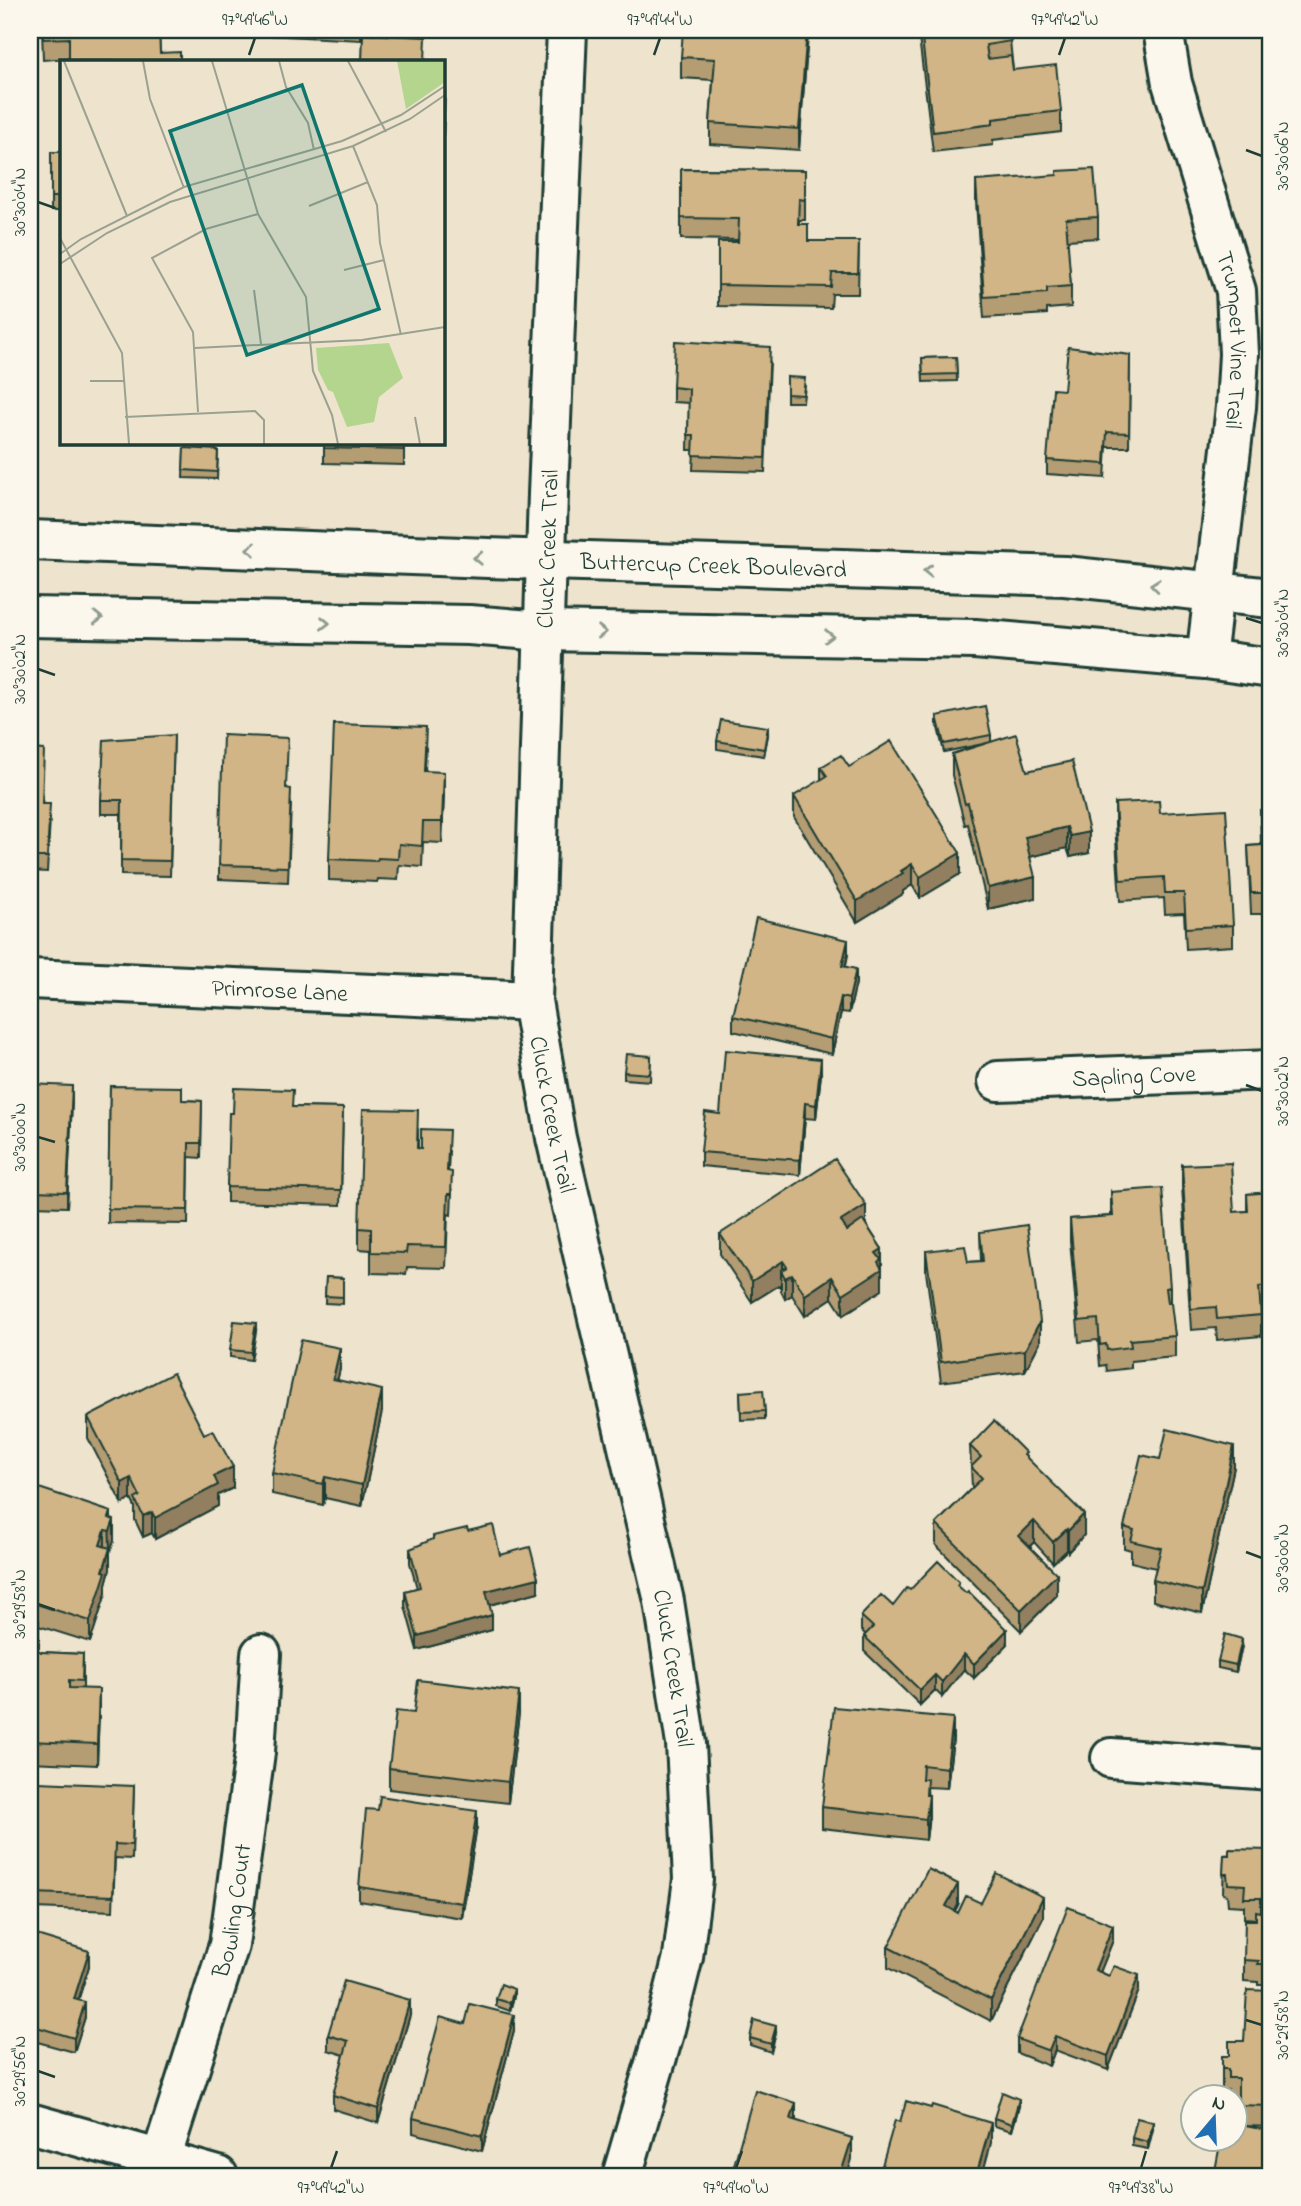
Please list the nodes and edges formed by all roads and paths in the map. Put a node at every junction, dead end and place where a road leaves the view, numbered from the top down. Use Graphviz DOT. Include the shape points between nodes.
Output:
graph roads {
  1 [pos="567,30"];
  2 [pos="1163,30"];
  3 [pos="30,540"];
  4 [pos="547,559"];
  5 [pos="1215,592"];
  6 [pos="1271,598"];
  7 [pos="30,617"];
  8 [pos="544,631"];
  9 [pos="1206,659"];
  10 [pos="1271,667"];
  11 [pos="30,979"];
  12 [pos="531,1001"];
  13 [pos="1271,1070"];
  14 [pos="998,1081"];
  15 [pos="261,1654"];
  16 [pos="1111,1758"];
  17 [pos="1271,1770"];
  18 [pos="30,2123"];
  19 [pos="161,2159"];
  20 [pos="218,2176"];
  21 [pos="622,2176"];
  1 -- 4 [label="street, Cluck Creek Trail"];
  2 -- 5 [label="street, Trumpet Vine Trail" via="1172,83 1236,291 1240,354"];
  4 -- 3 [label="street, Buttercup Creek Boulevard, one-way"];
  5 -- 4 [label="street, Buttercup Creek Boulevard, one-way" via="1065,576"];
  4 -- 8 [label="street, Cluck Creek Trail"];
  5 -- 6 [label="street, Buttercup Creek Boulevard"];
  5 -- 9 [label="street, Trumpet Vine Trail"];
  7 -- 8 [label="street, one-way" via="469,625"];
  8 -- 9 [label="street, one-way" via="975,639"];
  8 -- 12 [label="street, Cluck Creek Trail"];
  9 -- 10 [label="street"];
  11 -- 12 [label="street, Primrose Lane"];
  12 -- 21 [label="street, Cluck Creek Trail" via="556,1138 664,1601 686,1744 693,1879 683,1957"];
  13 -- 14 [label="street, Sapling Cove"];
  15 -- 19 [label="street, Bowling Court" via="256,1752 229,1945"];
  16 -- 17 [label="street"];
  18 -- 19 [label="street"];
  19 -- 20 [label="street"];
}
